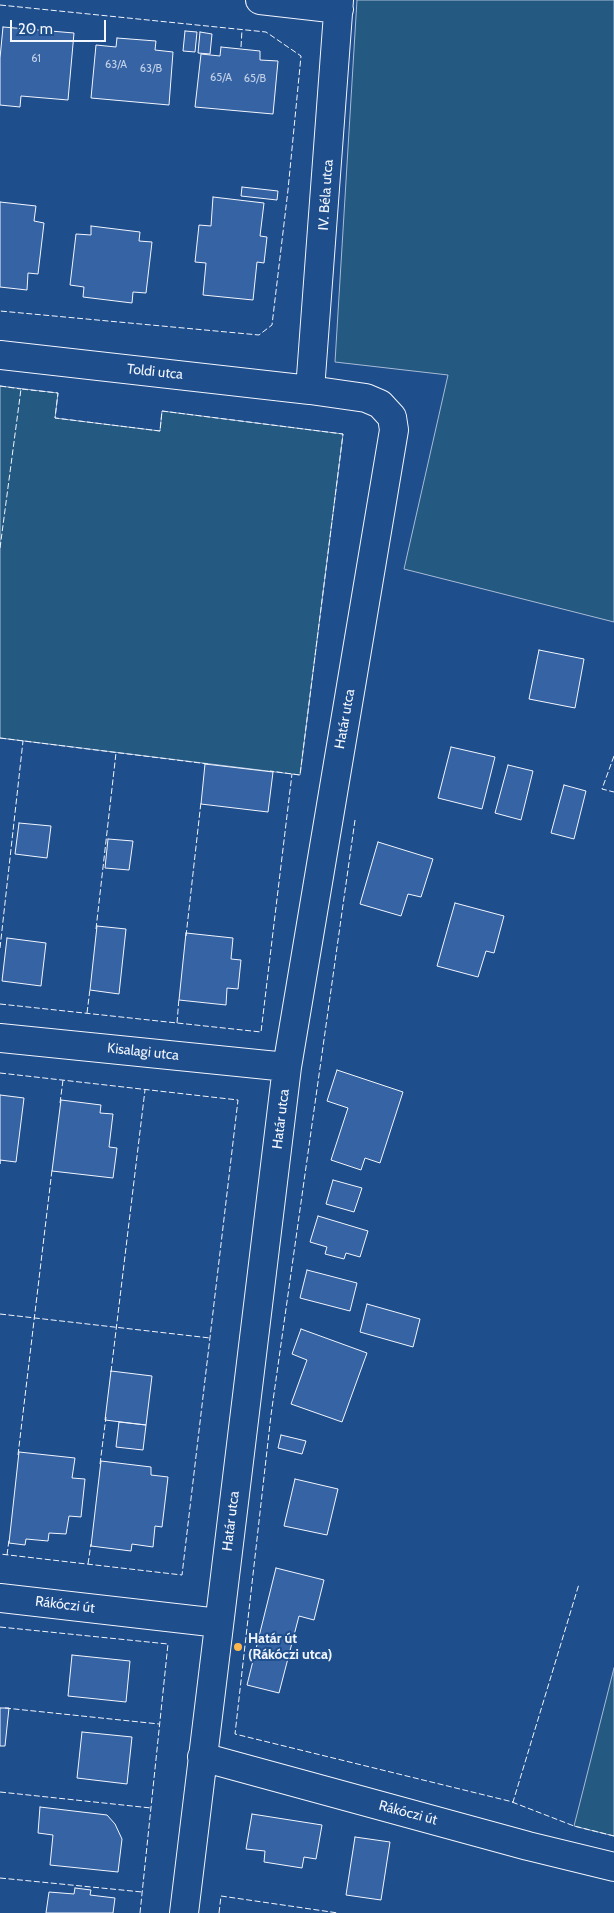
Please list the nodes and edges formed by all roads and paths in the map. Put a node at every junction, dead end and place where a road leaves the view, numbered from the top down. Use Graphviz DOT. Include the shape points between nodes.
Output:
graph roads {
  1 [pos="260,0"];
  2 [pos="339,4"];
  3 [pos="0,355"];
  4 [pos="310,390"];
  5 [pos="0,1038"];
  6 [pos="287,1067"];
  7 [pos="0,1598"];
  8 [pos="219,1623"];
  9 [pos="202,1757"];
  10 [pos="614,1867"];
  11 [pos="184,1913"];
  1 -- 2 [label="street"];
  2 -- 4 [label="street, IV. Béla utca"];
  3 -- 4 [label="street, Toldi utca"];
  4 -- 6 [label="street, Határ utca" via="366,398 380,404 392,417 394,430"];
  5 -- 6 [label="street, Kisalagi utca"];
  6 -- 8 [label="street, Határ utca"];
  7 -- 8 [label="street, Rákóczi út"];
  8 -- 9 [label="street, Határ utca"];
  9 -- 10 [label="street, Rákóczi út"];
  9 -- 11 [label="street, Határ utca"];
}
